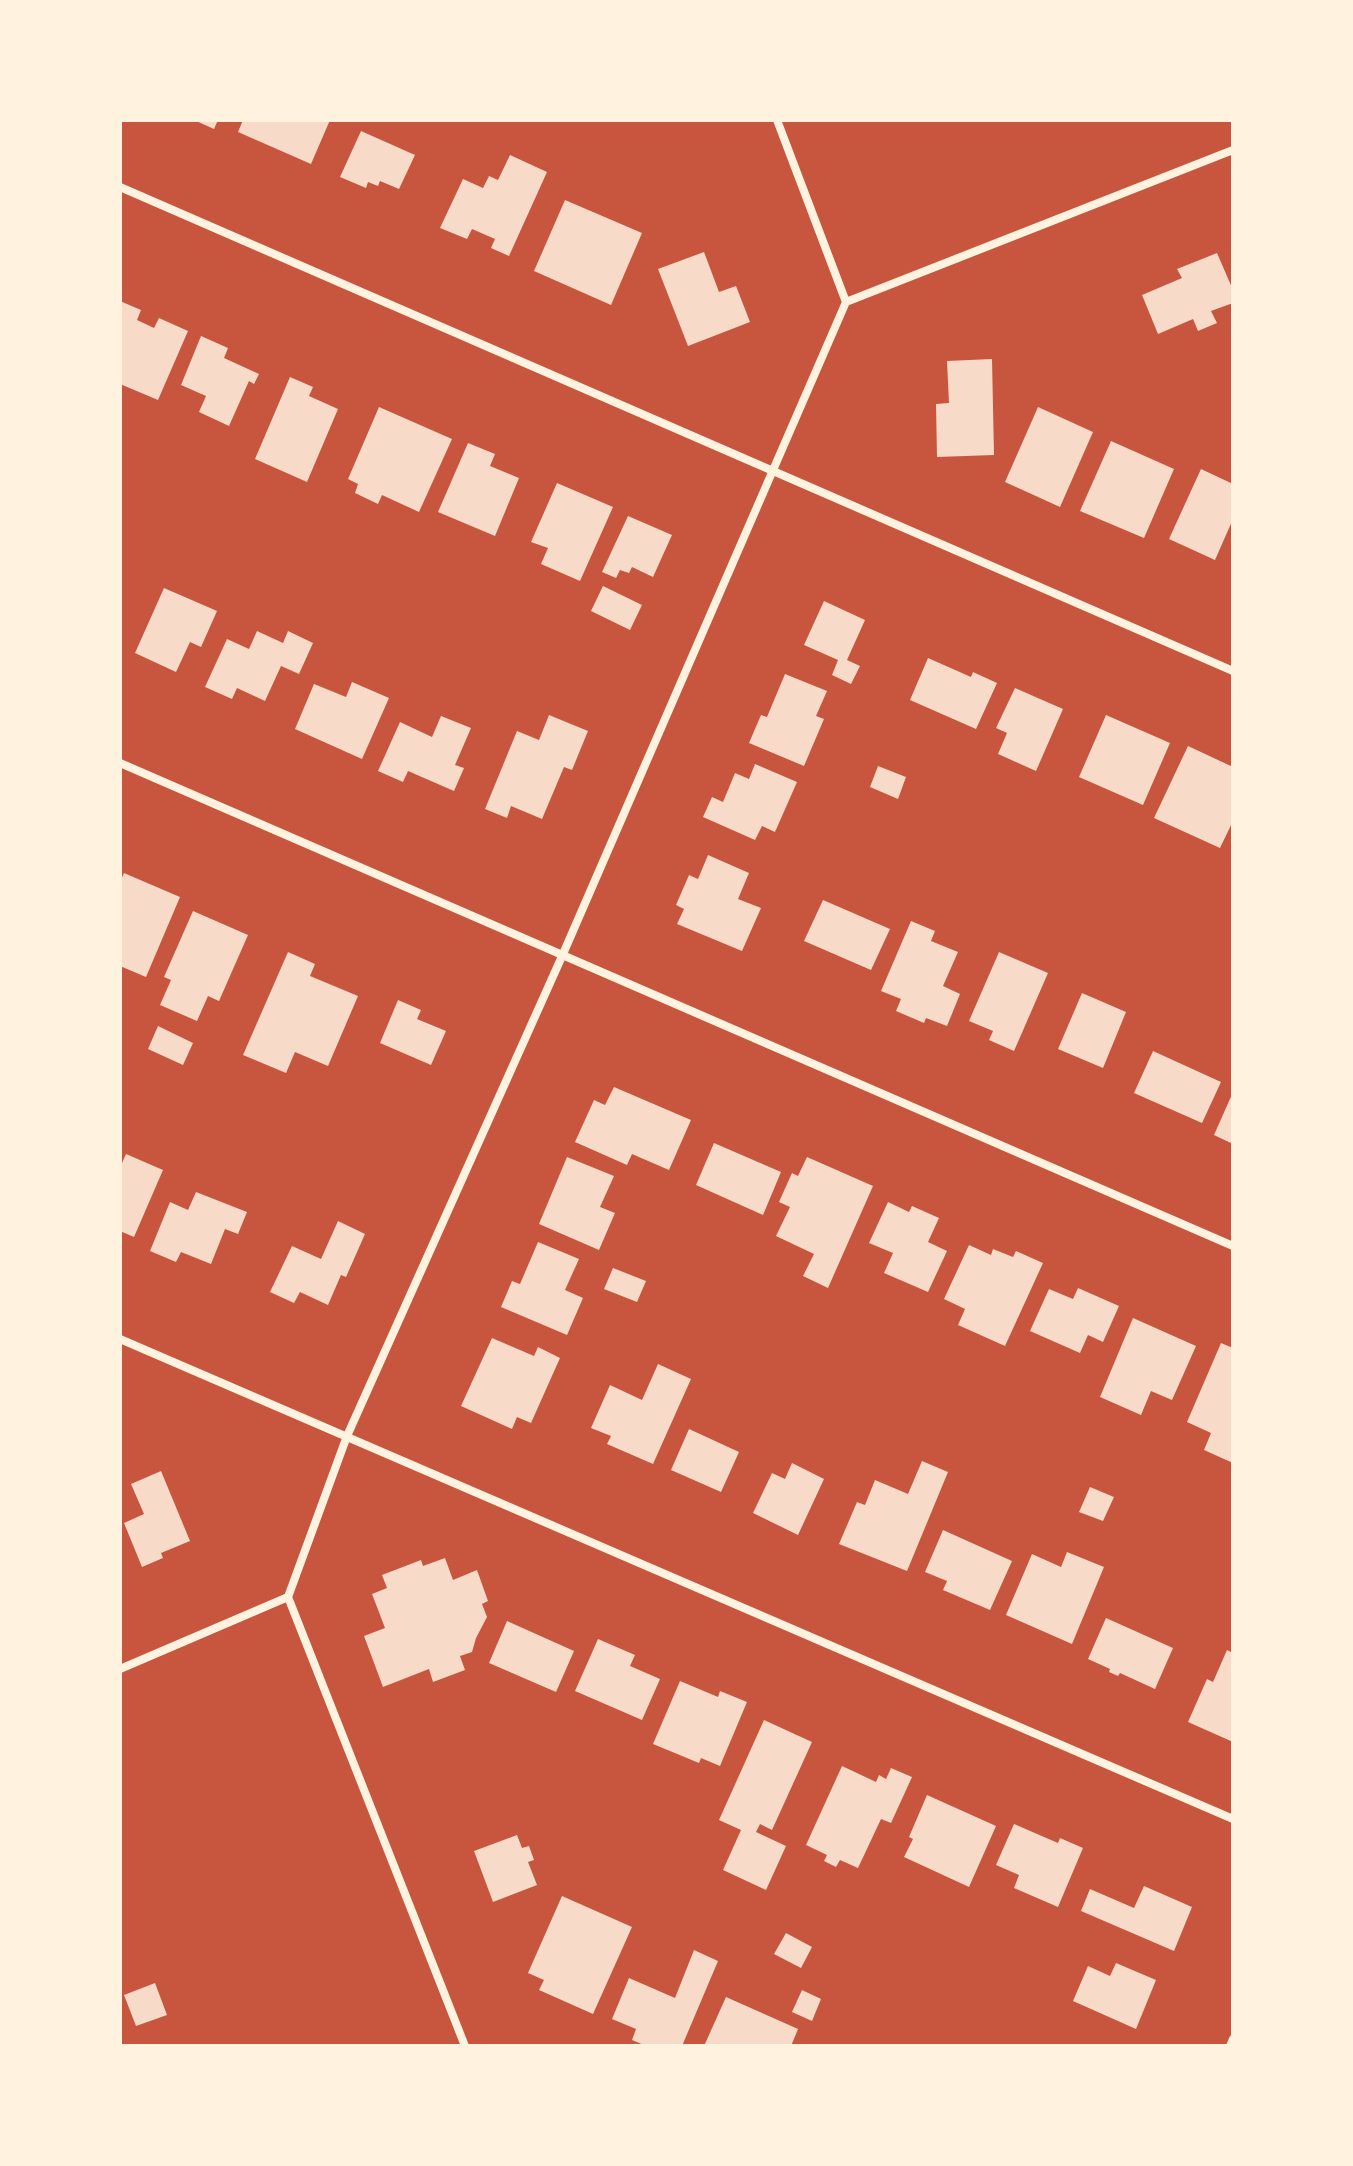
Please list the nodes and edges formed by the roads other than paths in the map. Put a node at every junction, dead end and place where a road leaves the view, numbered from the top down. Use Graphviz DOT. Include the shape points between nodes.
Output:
graph roads {
  1 [pos="777,120"];
  2 [pos="1233,150"];
  3 [pos="120,187"];
  4 [pos="846,302"];
  5 [pos="773,471"];
  6 [pos="1233,671"];
  7 [pos="120,763"];
  8 [pos="563,954"];
  9 [pos="1233,1246"];
  10 [pos="120,1339"];
  11 [pos="347,1436"];
  12 [pos="288,1597"];
  13 [pos="120,1669"];
  14 [pos="1233,1819"];
  15 [pos="1233,2039"];
  16 [pos="465,2046"];
  17 [pos="1230,2046"];
  1 -- 4 [label="street"];
  2 -- 4 [label="street"];
  3 -- 5 [label="street"];
  4 -- 5 [label="street"];
  5 -- 6 [label="street"];
  5 -- 8 [label="street"];
  7 -- 8 [label="street"];
  8 -- 9 [label="street"];
  8 -- 11 [label="street"];
  10 -- 11 [label="street"];
  11 -- 12 [label="street"];
  11 -- 14 [label="street"];
  12 -- 13 [label="street"];
  12 -- 16 [label="street"];
  15 -- 17 [label="street"];
}
